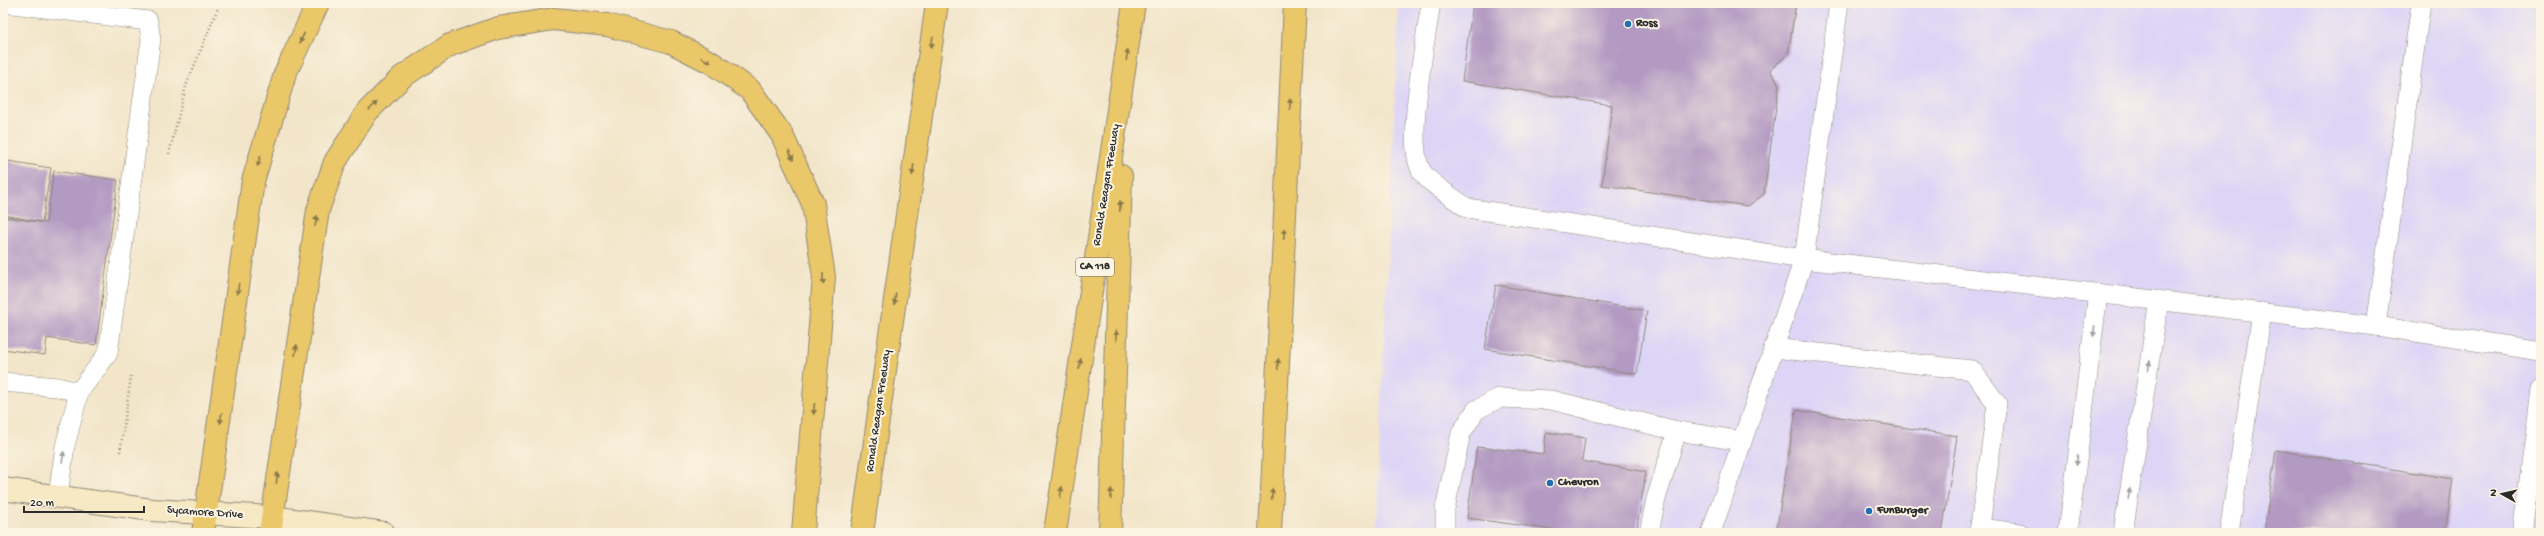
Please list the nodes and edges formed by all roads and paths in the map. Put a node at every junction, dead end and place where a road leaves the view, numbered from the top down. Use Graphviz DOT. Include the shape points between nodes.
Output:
graph roads {
  1 [pos="5,3"];
  2 [pos="318,3"];
  3 [pos="937,3"];
  4 [pos="1134,3"];
  5 [pos="1295,3"];
  6 [pos="1431,3"];
  7 [pos="1839,3"];
  8 [pos="2421,3"];
  9 [pos="1124,78"];
  10 [pos="1804,259"];
  11 [pos="2098,293"];
  12 [pos="2159,300"];
  13 [pos="2262,312"];
  14 [pos="2376,326"];
  15 [pos="1774,348"];
  16 [pos="2541,351"];
  17 [pos="3,382"];
  18 [pos="2541,390"];
  19 [pos="79,392"];
  20 [pos="1677,431"];
  21 [pos="1742,441"];
  22 [pos="3,489"];
  23 [pos="58,496"];
  24 [pos="205,523"];
  25 [pos="271,525"];
  26 [pos="1979,530"];
  27 [pos="1055,532"];
  28 [pos="384,533"];
  29 [pos="803,533"];
  30 [pos="862,533"];
  31 [pos="1110,533"];
  32 [pos="1270,533"];
  33 [pos="1445,533"];
  34 [pos="1649,533"];
  35 [pos="1712,533"];
  36 [pos="2020,533"];
  37 [pos="2068,533"];
  38 [pos="2123,533"];
  39 [pos="2229,533"];
  40 [pos="2522,533"];
  1 -- 19 [label="lane" via="148,21 151,39 108,353"];
  2 -- 24 [label="highway, one-way" via="285,74 253,181"];
  3 -- 30 [label="highway, Ronald Reagan Freeway, one-way"];
  9 -- 4 [label="highway, Ronald Reagan Freeway / CA 118, one-way"];
  32 -- 5 [label="highway, one-way"];
  6 -- 10 [label="lane" via="1415,123 1416,159 1422,173 1467,208"];
  7 -- 10 [label="lane"];
  8 -- 14 [label="lane"];
  27 -- 9 [label="highway, Ronald Reagan Freeway / CA 118, one-way"];
  31 -- 9 [label="highway, one-way"];
  10 -- 11 [label="lane"];
  10 -- 15 [label="lane"];
  11 -- 12 [label="lane"];
  11 -- 37 [label="lane, one-way"];
  12 -- 13 [label="lane"];
  38 -- 12 [label="lane, one-way"];
  13 -- 14 [label="lane"];
  13 -- 39 [label="lane"];
  14 -- 16 [label="lane"];
  15 -- 21 [label="lane"];
  15 -- 26 [label="lane" via="1972,370 1997,404"];
  17 -- 19 [label="lane" via="57,387"];
  18 -- 40 [label="lane"];
  23 -- 19 [label="lane, one-way" via="65,446"];
  20 -- 21 [label="lane"];
  20 -- 33 [label="lane" via="1551,400 1499,398 1476,410 1461,433 1445,509"];
  20 -- 34 [label="lane" via="1656,499"];
  21 -- 35 [label="lane"];
  22 -- 23 [label="main road, Sycamore Drive"];
  23 -- 24 [label="main road, Sycamore Drive" via="152,510"];
  24 -- 25 [label="main road, Sycamore Drive"];
  25 -- 28 [label="main road, Sycamore Drive"];
  25 -- 29 [label="highway, one-way" via="318,210 335,162 367,112 402,77 450,45 498,28 554,19 607,25 671,42 712,63 750,90 782,135 813,204 824,277"];
  26 -- 36 [label="lane"];
}
